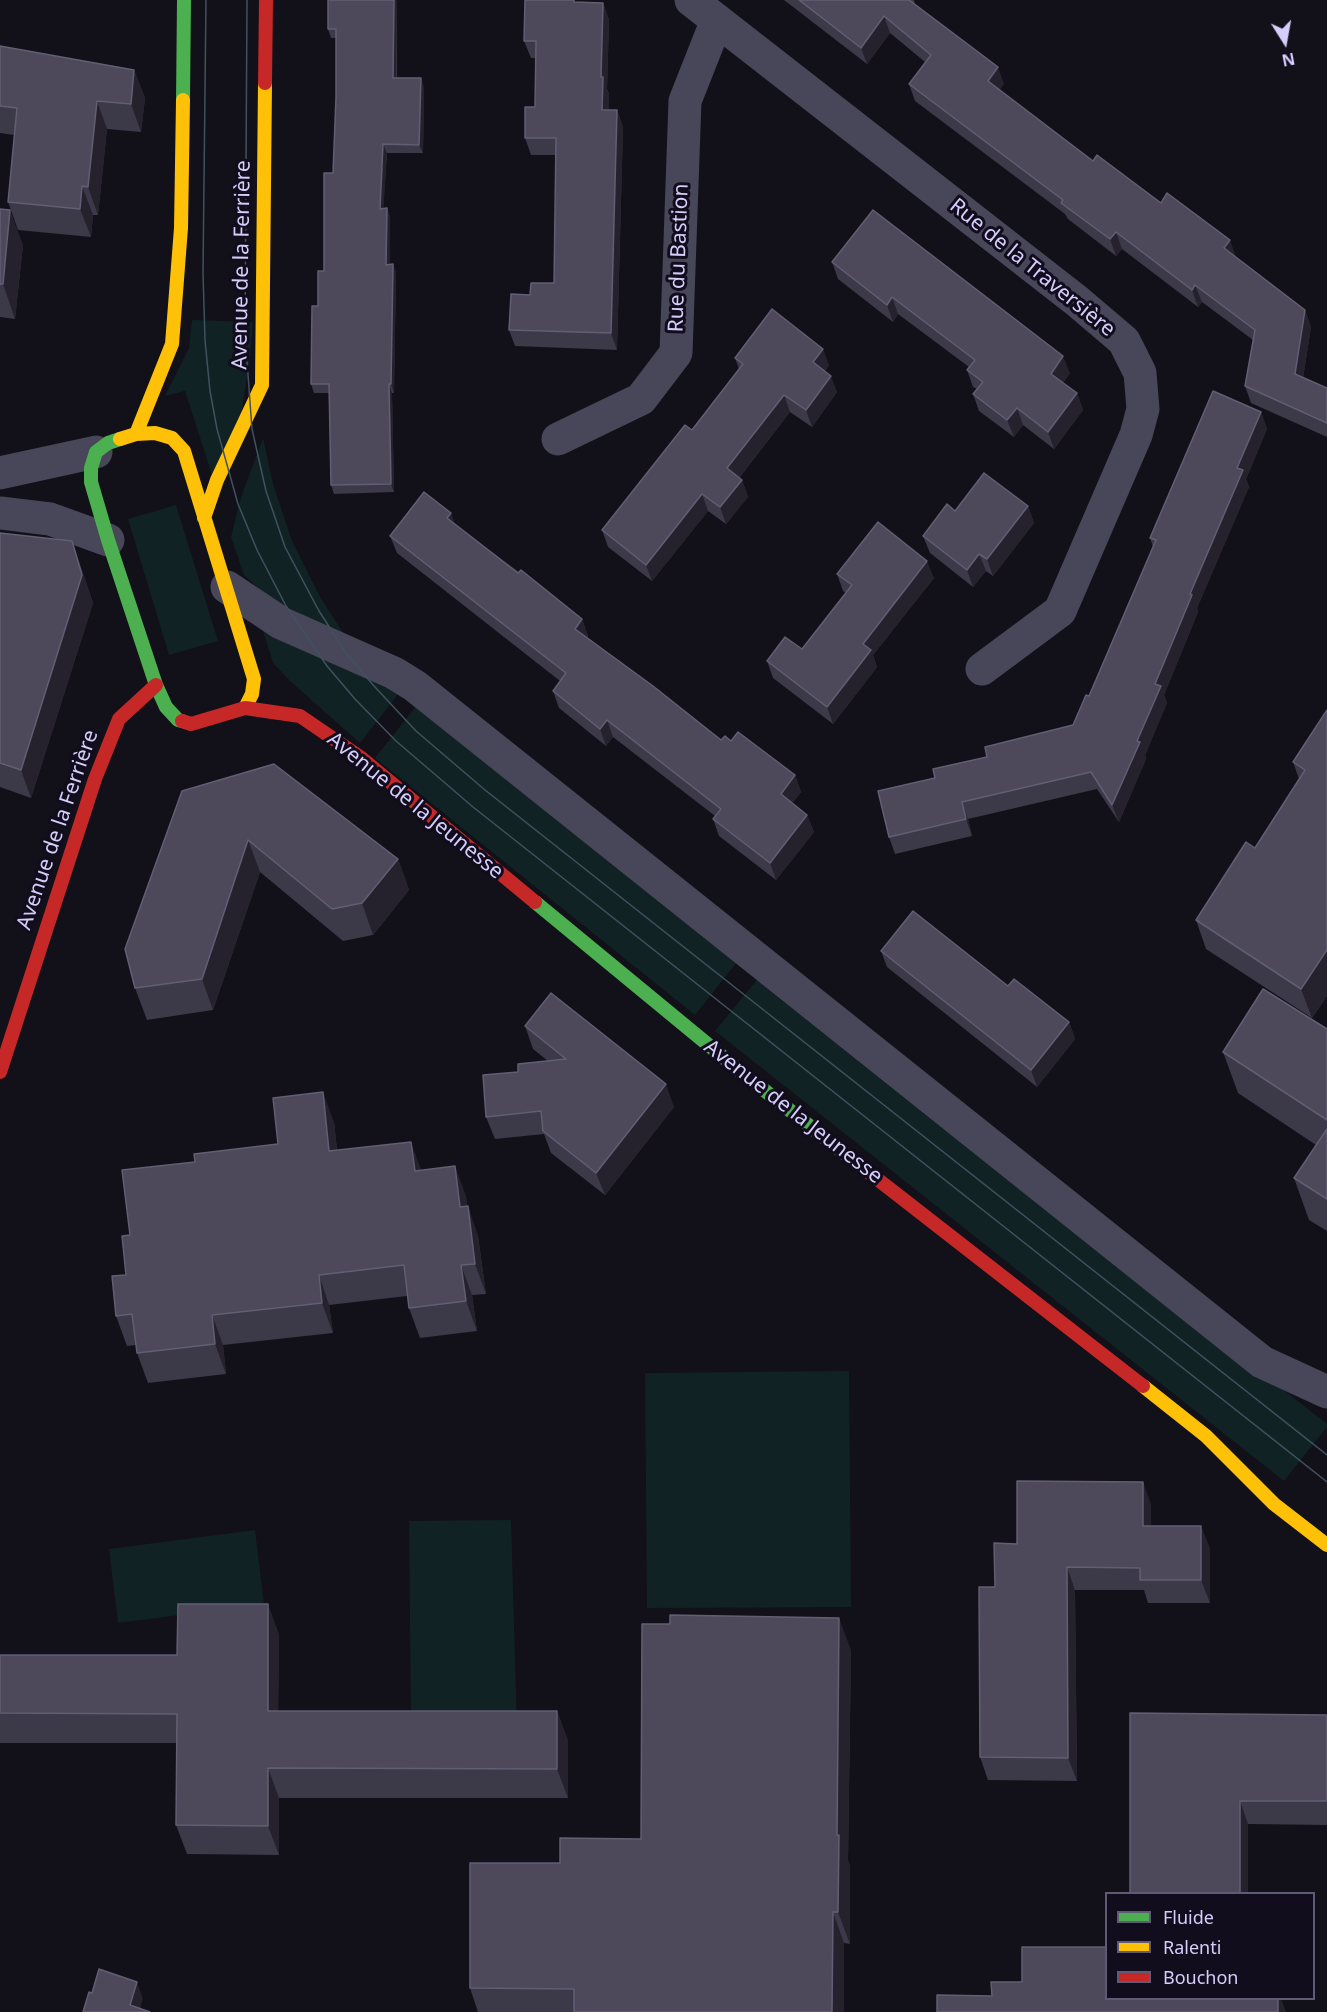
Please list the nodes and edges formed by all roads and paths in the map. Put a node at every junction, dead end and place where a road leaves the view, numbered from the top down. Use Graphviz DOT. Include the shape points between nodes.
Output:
graph roads {
  1 [pos="184,0"];
  2 [pos="266,0"];
  3 [pos="691,0"];
  4 [pos="717,20"];
  5 [pos="136,434"];
  6 [pos="558,439"];
  7 [pos="96,452"];
  8 [pos="0,472"];
  9 [pos="0,513"];
  10 [pos="204,518"];
  11 [pos="108,540"];
  12 [pos="227,587"];
  13 [pos="982,669"];
  14 [pos="156,685"];
  15 [pos="245,708"];
  16 [pos="8,1021"];
  17 [pos="0,1072"];
  18 [pos="1327,1392"];
  19 [pos="1327,1545"];
  1 -- 5 [label="street" via="181,228 172,344"];
  2 -- 10 [label="street, Avenue de la Ferrière" via="262,385 217,480"];
  3 -- 4 [label="street, Rue de la Traversière"];
  4 -- 6 [label="street, Rue du Bastion" via="684,101 676,353 642,399"];
  4 -- 13 [label="street, Rue de la Traversière" via="1085,308 1124,341 1140,373 1143,409 1136,435 1060,611"];
  5 -- 7 [label="street" via="108,443"];
  5 -- 10 [label="street" via="155,433 172,438 184,451"];
  7 -- 8 [label="street"];
  7 -- 11 [label="street" via="91,482"];
  9 -- 11 [label="street" via="50,519"];
  10 -- 12 [label="street"];
  11 -- 14 [label="street"];
  12 -- 15 [label="street" via="254,679"];
  12 -- 18 [label="street" via="281,623 394,673 414,686 1262,1362"];
  14 -- 15 [label="street" via="166,707 178,720 191,724"];
  14 -- 16 [label="street, Avenue de la Ferrière" via="119,718"];
  15 -- 19 [label="street, Avenue de la Jeunesse" via="300,716 360,757 740,1071 1206,1436 1274,1504"];
  16 -- 17 [label="street, Avenue de la Ferrière"];
}
